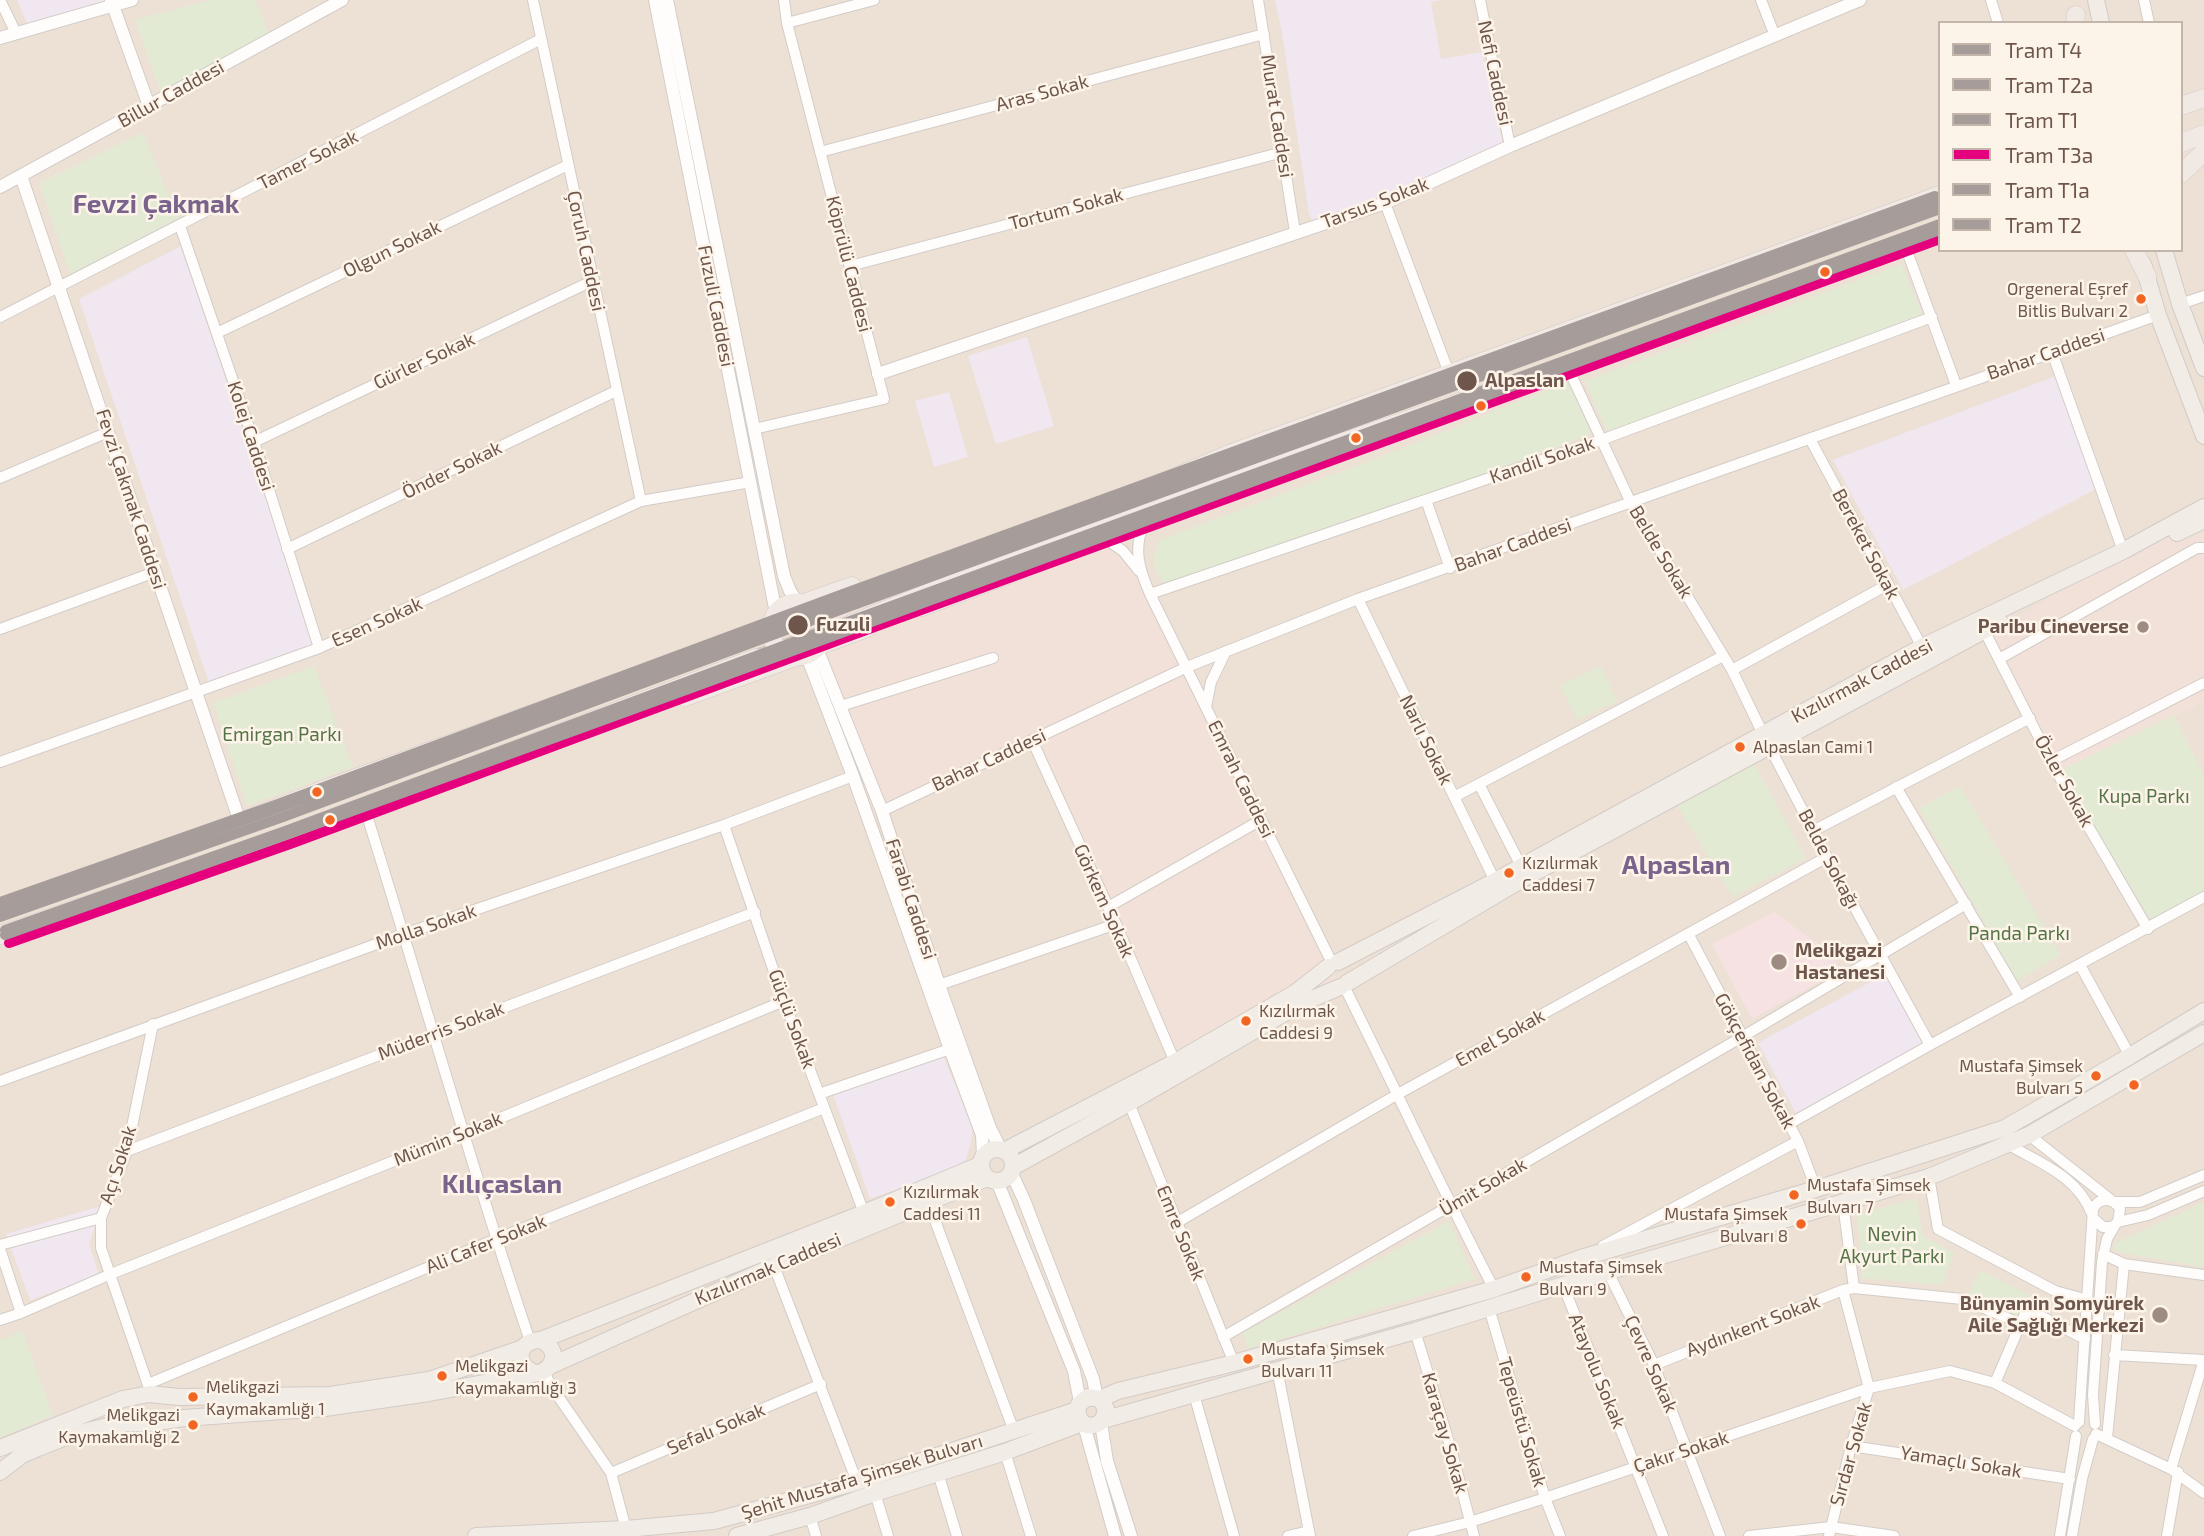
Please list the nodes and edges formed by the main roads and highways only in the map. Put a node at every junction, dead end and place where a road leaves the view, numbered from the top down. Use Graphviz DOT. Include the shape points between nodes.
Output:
graph roads {
  1 [pos="2096,0"];
  2 [pos="2101,21"];
  3 [pos="2183,97"];
  4 [pos="2204,97"];
  5 [pos="2183,105"];
  6 [pos="2204,134"];
  7 [pos="2183,141"];
  8 [pos="2204,152"];
  9 [pos="2183,173"];
  10 [pos="1938,196"];
  11 [pos="1938,231"];
  12 [pos="2137,252"];
  13 [pos="2165,252"];
  14 [pos="2147,276"];
  15 [pos="2204,368"];
  16 [pos="2204,436"];
  17 [pos="1228,454"];
  18 [pos="1252,474"];
  19 [pos="2204,507"];
  20 [pos="2204,520"];
  21 [pos="2186,528"];
  22 [pos="2204,530"];
  23 [pos="841,600"];
  24 [pos="801,603"];
  25 [pos="775,615"];
  26 [pos="851,624"];
  27 [pos="751,634"];
  28 [pos="810,652"];
  29 [pos="756,658"];
  30 [pos="1766,740"];
  31 [pos="397,764"];
  32 [pos="364,806"];
  33 [pos="162,852"];
  34 [pos="170,877"];
  35 [pos="0,900"];
  36 [pos="0,909"];
  37 [pos="0,935"];
  38 [pos="0,946"];
  39 [pos="1333,964"];
  40 [pos="1343,985"];
  41 [pos="2204,1011"];
  42 [pos="2204,1033"];
  43 [pos="995,1170"];
  44 [pos="531,1343"];
  45 [pos="543,1370"];
  46 [pos="150,1392"];
  47 [pos="1098,1399"];
  48 [pos="1081,1415"];
  49 [pos="1102,1422"];
  50 [pos="151,1423"];
  51 [pos="0,1448"];
  52 [pos="0,1472"];
  53 [pos="476,1536"];
  54 [pos="737,1536"];
  1 -- 2 [label="main road"];
  3 -- 4 [label="highway"];
  4 -- 5 [label="highway"];
  6 -- 7 [label="highway"];
  8 -- 9 [label="highway"];
  10 -- 17 [label="highway"];
  11 -- 18 [label="highway"];
  12 -- 14 [label="highway"];
  13 -- 15 [label="main road"];
  14 -- 16 [label="main road"];
  17 -- 23 [label="highway" via="1131,496"];
  17 -- 24 [label="highway"];
  18 -- 26 [label="highway" via="949,583"];
  18 -- 28 [label="highway" via="1144,523"];
  19 -- 30 [label="main road, Kızılırmak Caddesi" via="1922,647"];
  20 -- 21 [label="main road, Kızılırmak Caddesi"];
  21 -- 22 [label="main road"];
  21 -- 30 [label="main road, Kızılırmak Caddesi"];
  24 -- 25 [label="highway" via="786,605"];
  24 -- 28 [label="highway" via="818,612 824,622 825,634"];
  25 -- 28 [label="highway" via="771,635 775,646 784,654"];
  25 -- 31 [label="highway" via="489,720"];
  27 -- 31 [label="highway"];
  28 -- 32 [label="highway" via="459,779"];
  29 -- 32 [label="highway"];
  30 -- 39 [label="main road, Kızılırmak Caddesi"];
  30 -- 40 [label="main road, Kızılırmak Caddesi"];
  31 -- 33 [label="highway"];
  32 -- 34 [label="highway"];
  33 -- 35 [label="highway"];
  33 -- 36 [label="highway"];
  34 -- 37 [label="highway"];
  34 -- 38 [label="highway" via="111,906"];
  39 -- 40 [label="main road" via="1346,964 1350,970"];
  39 -- 43 [label="main road, Kızılırmak Caddesi" via="1295,993 1175,1062 1003,1150 1011,1158"];
  40 -- 43 [label="main road, Kızılırmak Caddesi" via="1300,1004 1129,1103"];
  41 -- 47 [label="main road" via="2005,1128 1494,1289"];
  42 -- 49 [label="main road" via="2029,1135 1929,1177"];
  43 -- 44 [label="main road, Kızılırmak Caddesi" via="864,1213"];
  43 -- 45 [label="main road, Kızılırmak Caddesi"];
  44 -- 45 [label="main road" via="553,1349"];
  44 -- 45 [label="main road" via="521,1353 522,1363 529,1371"];
  44 -- 46 [label="main road, Kızılırmak Caddesi" via="429,1380 330,1395"];
  45 -- 50 [label="main road, Kızılırmak Caddesi" via="325,1408"];
  46 -- 50 [label="main road" via="165,1408 163,1416"];
  46 -- 50 [label="main road" via="135,1410 139,1418"];
  46 -- 51 [label="main road, Kızılırmak Caddesi"];
  47 -- 48 [label="main road" via="1088,1397"];
  47 -- 49 [label="main road" via="1106,1409"];
  48 -- 49 [label="main road" via="1093,1426"];
  48 -- 53 [label="main road, Şehit Mustafa Şimsek Bulvarı" via="713,1521"];
  48 -- 54 [label="main road, Şehit Mustafa Şimsek Bulvarı" via="1005,1452"];
  50 -- 52 [label="main road, Kızılırmak Caddesi" via="127,1423 71,1435 30,1451"];
}
